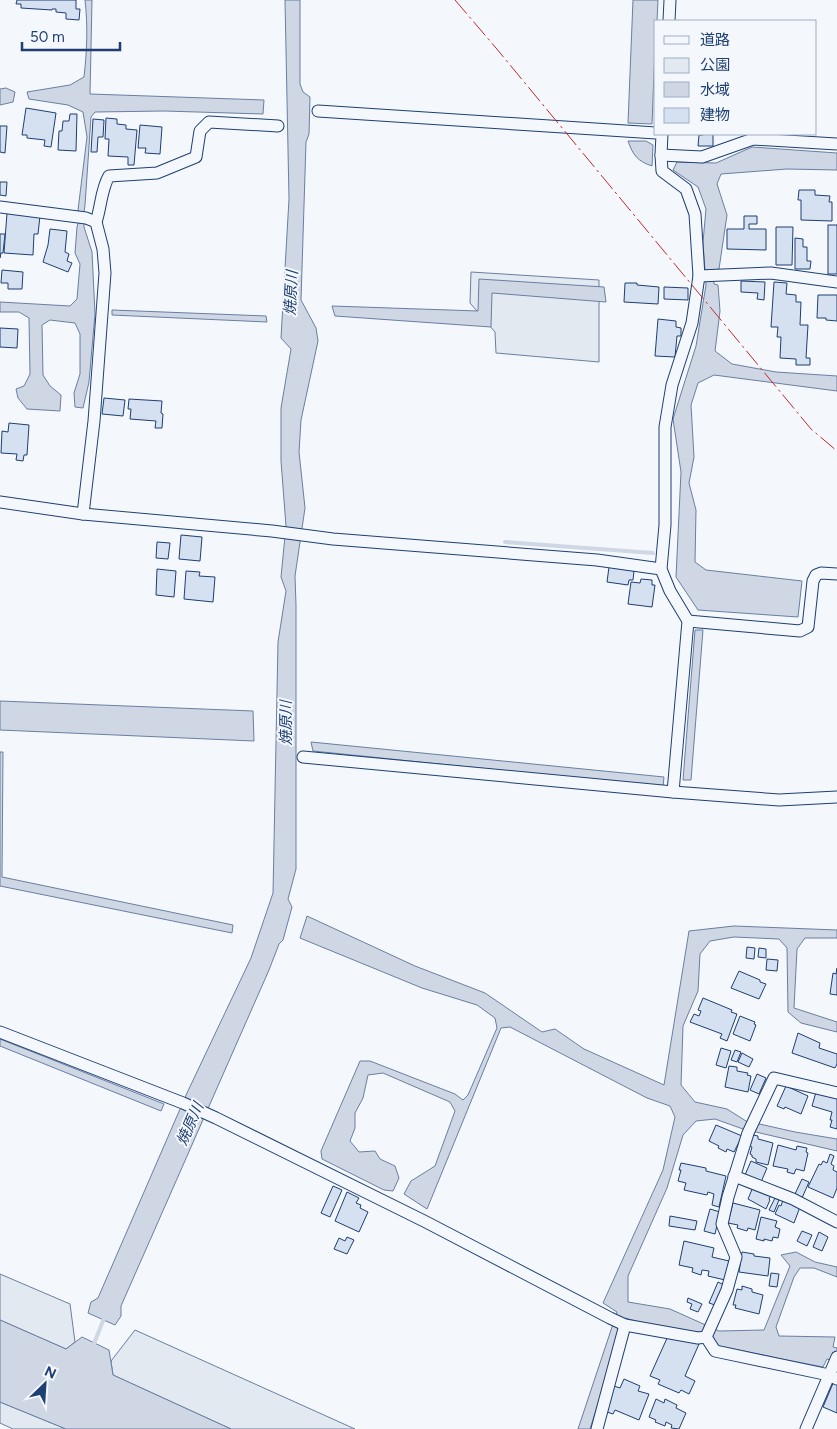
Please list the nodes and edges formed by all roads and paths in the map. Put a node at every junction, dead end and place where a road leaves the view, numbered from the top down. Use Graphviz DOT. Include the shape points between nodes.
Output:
graph roads {
  1 [pos="670,0"];
  2 [pos="669,20"];
  3 [pos="318,112"];
  4 [pos="278,126"];
  5 [pos="654,133"];
  6 [pos="662,135"];
  7 [pos="837,144"];
  8 [pos="661,155"];
  9 [pos="0,207"];
  10 [pos="86,219"];
  11 [pos="701,276"];
  12 [pos="837,282"];
  13 [pos="0,502"];
  14 [pos="83,514"];
  15 [pos="661,569"];
  16 [pos="837,574"];
  17 [pos="688,621"];
  18 [pos="303,757"];
  19 [pos="673,792"];
  20 [pos="837,797"];
  21 [pos="0,1032"];
  22 [pos="837,1093"];
  23 [pos="734,1176"];
  24 [pos="837,1222"];
  25 [pos="625,1325"];
  26 [pos="706,1337"];
  27 [pos="834,1369"];
  28 [pos="597,1429"];
  29 [pos="806,1429"];
  1 -- 2 [label="street"];
  3 -- 5 [label="street"];
  4 -- 10 [label="street" via="210,122 200,131 196,157 157,173 109,176 100,212"];
  6 -- 8 [label="street"];
  7 -- 8 [label="street" via="752,139 702,157"];
  8 -- 11 [label="street" via="662,172 686,189 695,214"];
  9 -- 10 [label="street"];
  10 -- 14 [label="street" via="103,249 105,273"];
  11 -- 12 [label="street" via="770,273"];
  11 -- 15 [label="street" via="692,323 672,385 665,427 665,525"];
  13 -- 14 [label="street"];
  14 -- 15 [label="street" via="597,560"];
  15 -- 17 [label="street"];
  16 -- 17 [label="street" via="816,575 808,627 800,631"];
  17 -- 19 [label="street"];
  18 -- 19 [label="street"];
  19 -- 20 [label="street" via="779,800"];
  21 -- 25 [label="street" via="216,1118"];
  22 -- 23 [label="street" via="774,1078 748,1133"];
  23 -- 24 [label="street" via="793,1199"];
  23 -- 26 [label="street" via="722,1224 736,1257 727,1290"];
  25 -- 26 [label="street"];
  25 -- 28 [label="street"];
  26 -- 27 [label="street" via="715,1350"];
  27 -- 29 [label="street"];
}
